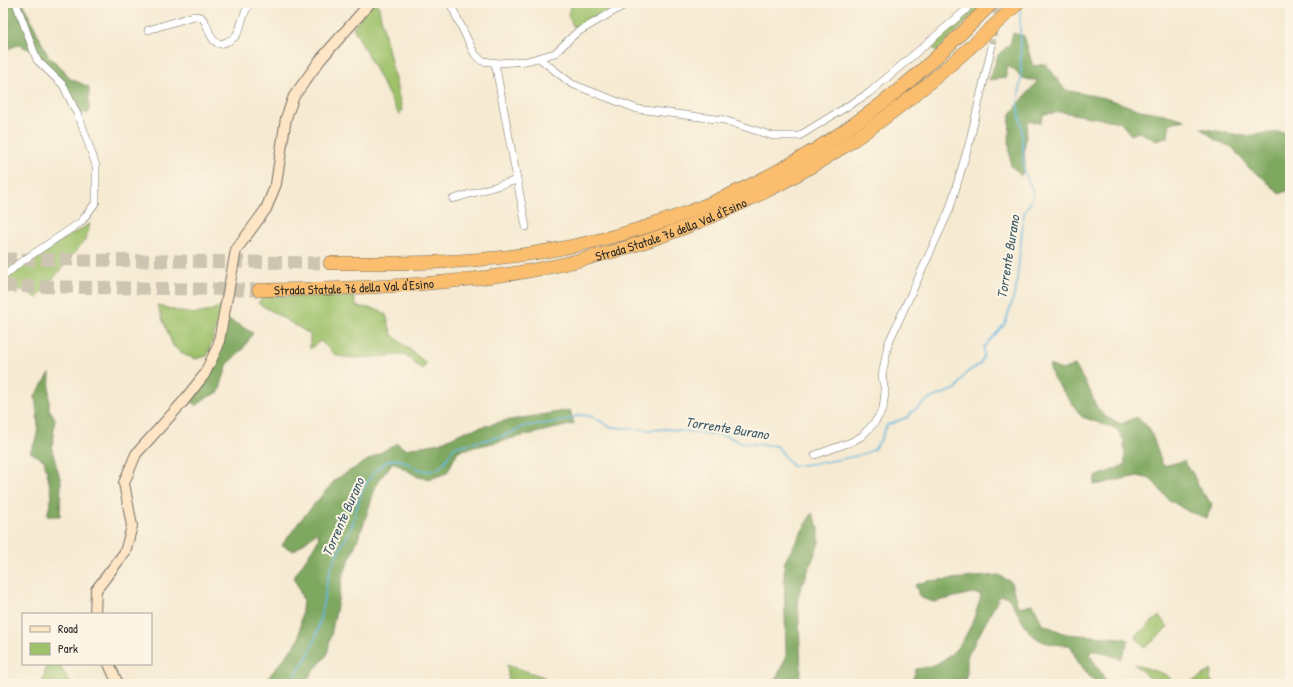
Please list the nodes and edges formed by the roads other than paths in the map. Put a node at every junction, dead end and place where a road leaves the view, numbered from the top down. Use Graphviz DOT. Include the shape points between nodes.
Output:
graph roads {
  1 [pos="16,3"];
  2 [pos="251,3"];
  3 [pos="370,3"];
  4 [pos="450,3"];
  5 [pos="628,3"];
  6 [pos="971,3"];
  7 [pos="992,3"];
  8 [pos="1018,3"];
  9 [pos="148,30"];
  10 [pos="992,46"];
  11 [pos="539,58"];
  12 [pos="495,63"];
  13 [pos="517,180"];
  14 [pos="452,199"];
  15 [pos="526,227"];
  16 [pos="330,263"];
  17 [pos="3,277"];
  18 [pos="259,290"];
  19 [pos="815,455"];
  20 [pos="95,613"];
  21 [pos="109,665"];
  22 [pos="118,684"];
  1 -- 17 [label="street" via="37,60 63,85 81,122 96,166 96,202 81,222"];
  2 -- 9 [label="street" via="243,14 237,37 222,44 214,40 201,17 194,16"];
  3 -- 20 [label="main road" via="321,59 294,96 286,118 276,184 266,209 236,250 218,346 204,375 136,454 124,483 132,526 125,552 96,590"];
  4 -- 12 [label="street" via="474,53 482,61"];
  5 -- 11 [label="street" via="576,33 554,54"];
  6 -- 11 [label="street" via="869,93 799,136 773,136 724,120 637,109 572,84"];
  7 -- 16 [label="highway, Strada Statale 76 della Val d'Esino" via="941,52 869,113 791,164 741,191 706,206 652,226 555,250 458,262"];
  8 -- 18 [label="highway, Strada Statale 76 della Val d'Esino" via="904,103 845,146 764,193 658,237 593,256 481,278 411,284"];
  10 -- 19 [label="street" via="969,144 949,211 888,344 882,376 885,392 883,409 862,436"];
  11 -- 12 [label="street"];
  12 -- 13 [label="street"];
  13 -- 14 [label="street"];
  13 -- 15 [label="street"];
  21 -- 22 [label="main road"];
}
